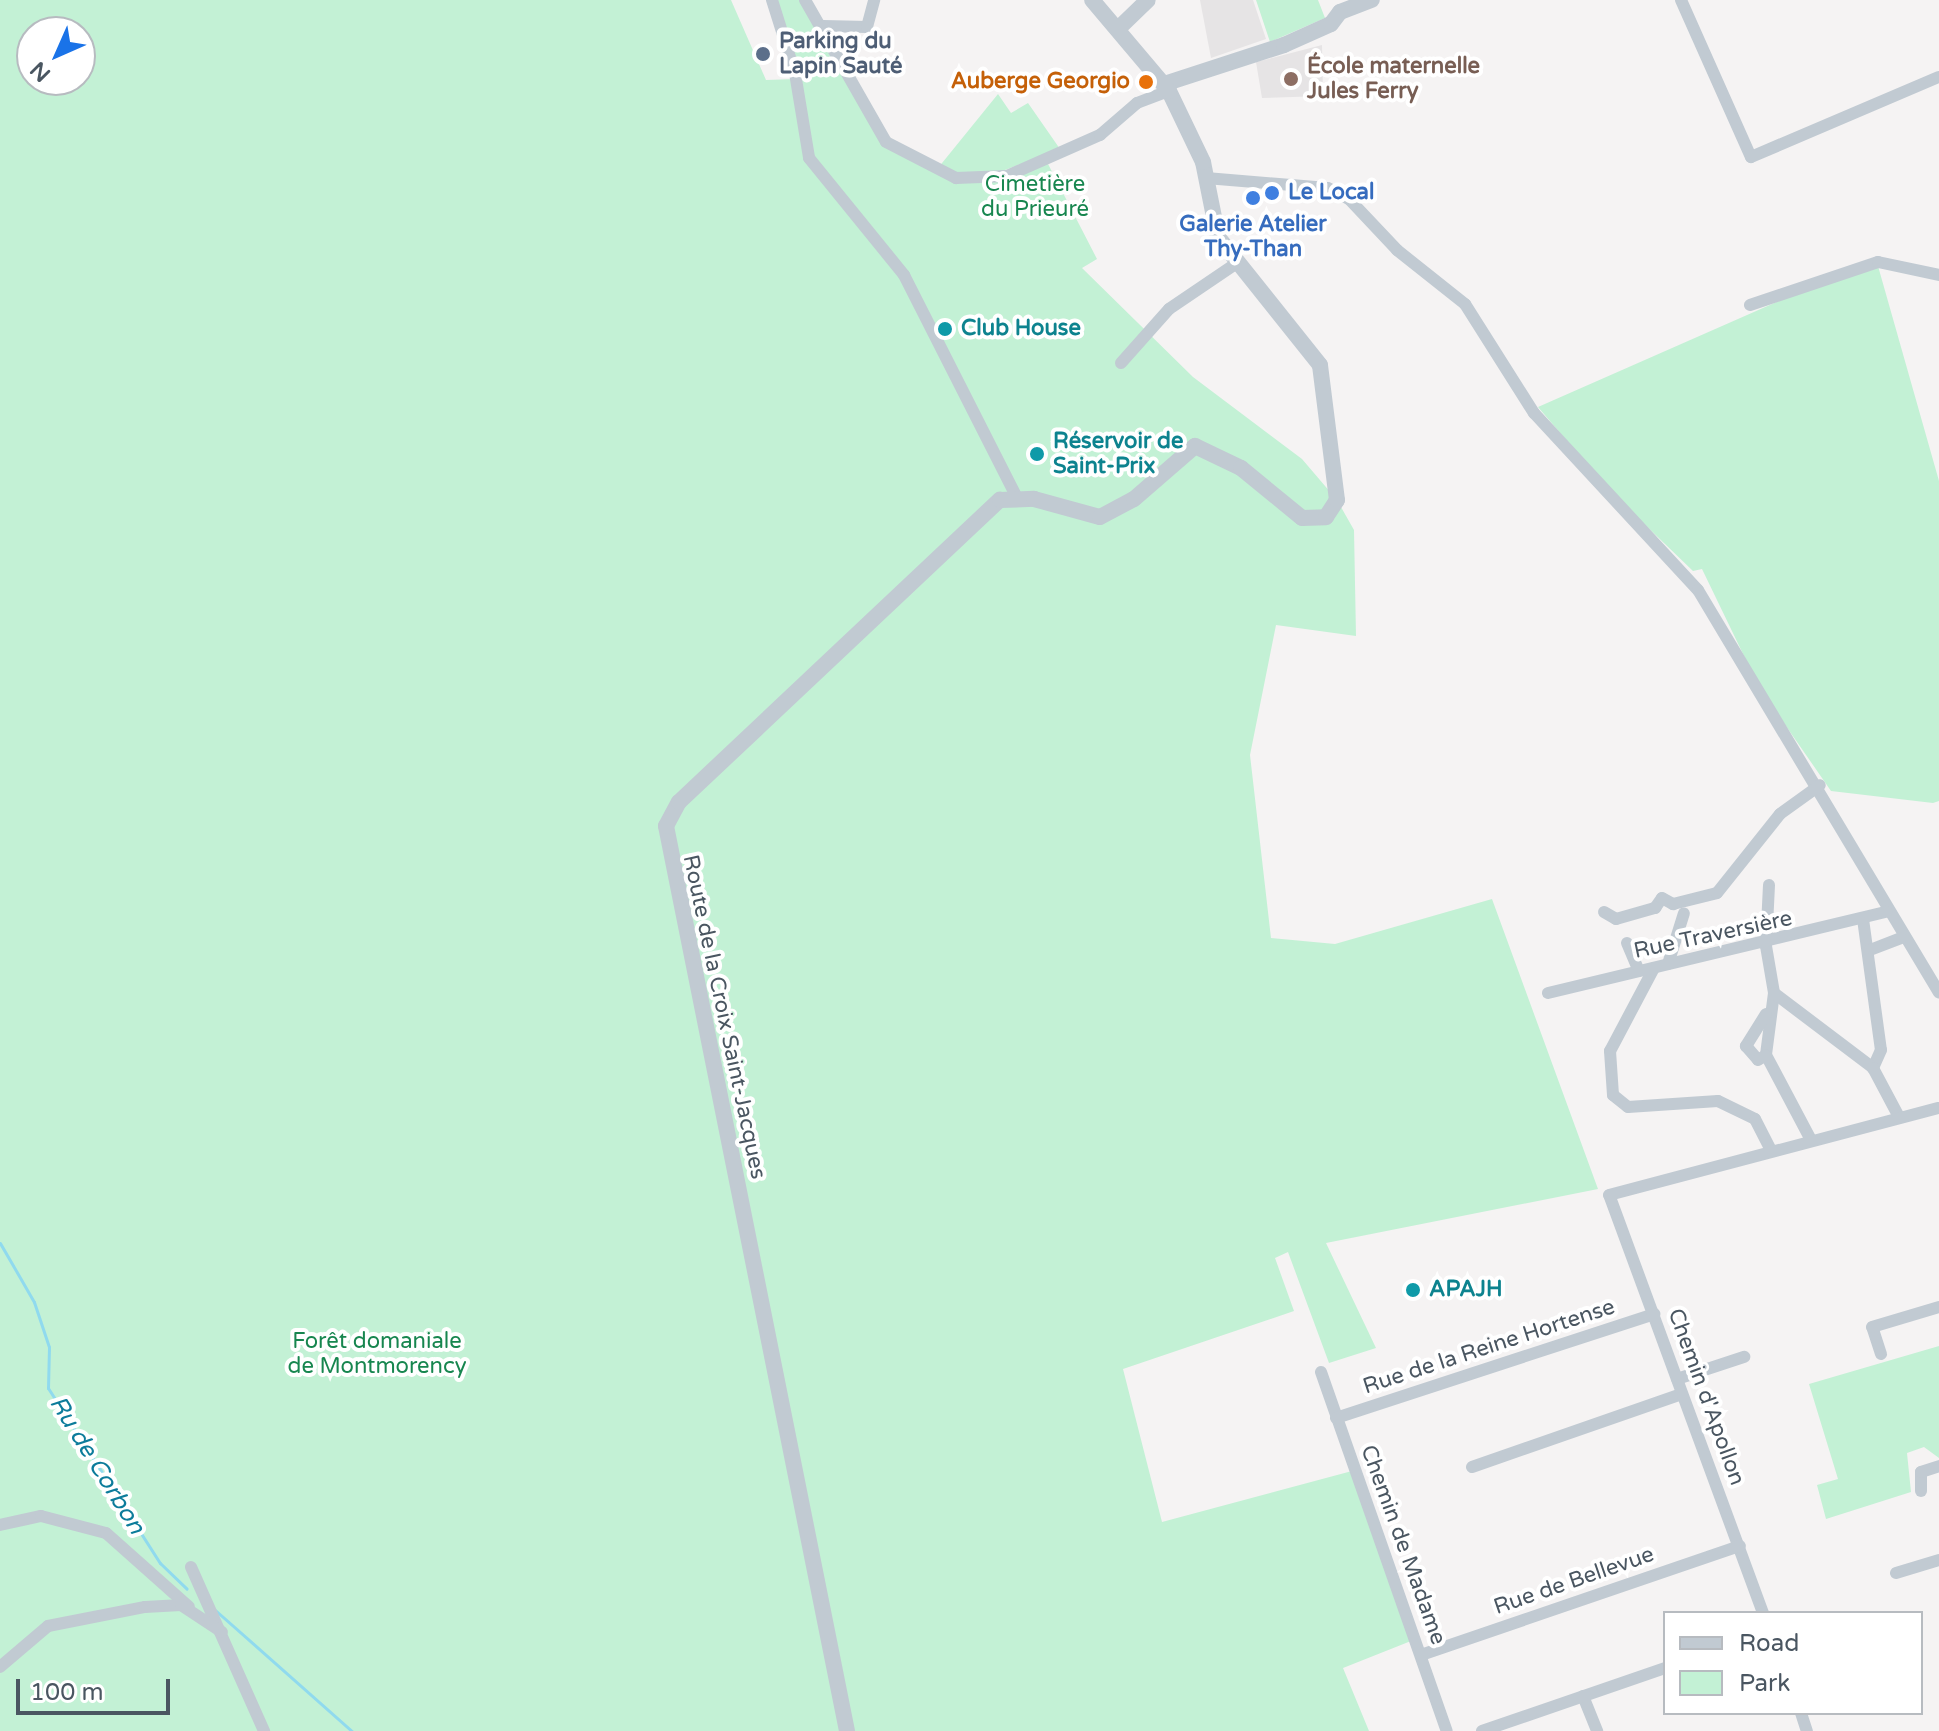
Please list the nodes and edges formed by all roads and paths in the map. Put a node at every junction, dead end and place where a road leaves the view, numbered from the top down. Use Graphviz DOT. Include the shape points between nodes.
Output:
graph roads {
  1 [pos="772,0"];
  2 [pos="805,0"];
  3 [pos="874,0"];
  4 [pos="1092,0"];
  5 [pos="1148,0"];
  6 [pos="1372,0"];
  7 [pos="1681,0"];
  8 [pos="1336,6"];
  9 [pos="823,26"];
  10 [pos="1121,26"];
  11 [pos="1939,77"];
  12 [pos="1166,87"];
  13 [pos="1206,178"];
  14 [pos="1237,263"];
  15 [pos="1939,275"];
  16 [pos="1750,305"];
  17 [pos="1121,363"];
  18 [pos="1016,496"];
  19 [pos="1820,785"];
  20 [pos="1769,885"];
  21 [pos="1604,912"];
  22 [pos="1886,912"];
  23 [pos="1684,913"];
  24 [pos="1863,919"];
  25 [pos="1901,938"];
  26 [pos="1627,943"];
  27 [pos="1766,946"];
  28 [pos="1870,950"];
  29 [pos="1668,964"];
  30 [pos="1654,968"];
  31 [pos="1639,971"];
  32 [pos="1939,992"];
  33 [pos="1548,993"];
  34 [pos="1774,993"];
  35 [pos="1766,1014"];
  36 [pos="1766,1055"];
  37 [pos="1873,1068"];
  38 [pos="1939,1108"];
  39 [pos="1899,1117"];
  40 [pos="1811,1140"];
  41 [pos="1771,1151"];
  42 [pos="1939,1307"];
  43 [pos="1654,1314"];
  44 [pos="1881,1354"];
  45 [pos="1744,1357"];
  46 [pos="1321,1372"];
  47 [pos="1677,1379"];
  48 [pos="1682,1394"];
  49 [pos="1336,1418"];
  50 [pos="1939,1466"];
  51 [pos="1472,1467"];
  52 [pos="1921,1491"];
  53 [pos="0,1525"];
  54 [pos="1740,1546"];
  55 [pos="1939,1560"];
  56 [pos="191,1567"];
  57 [pos="1896,1573"];
  58 [pos="1762,1611"];
  59 [pos="198,1614"];
  60 [pos="222,1632"];
  61 [pos="1421,1655"];
  62 [pos="0,1667"];
  63 [pos="1663,1669"];
  64 [pos="1583,1696"];
  65 [pos="264,1731"];
  66 [pos="847,1731"];
  67 [pos="1447,1731"];
  68 [pos="1482,1731"];
  69 [pos="1597,1731"];
  1 -- 18 [label="street" via="795,73 809,158 904,275"];
  2 -- 9 [label="street"];
  3 -- 9 [label="street" via="867,27"];
  4 -- 10 [label="street"];
  5 -- 10 [label="street"];
  6 -- 8 [label="street"];
  7 -- 11 [label="street" via="1751,157"];
  8 -- 12 [label="street" via="1295,41"];
  9 -- 12 [label="street" via="886,142 921,166 962,179 1007,176 1043,161"];
  10 -- 12 [label="street"];
  12 -- 13 [label="street"];
  13 -- 14 [label="street" via="1213,227"];
  13 -- 19 [label="street" via="1328,188 1465,304 1534,413 1698,590 1754,691"];
  14 -- 17 [label="street" via="1169,309"];
  14 -- 18 [label="street" via="1320,365 1333,429 1334,509 1320,520 1302,518 1241,468 1195,446 1119,509 1092,518"];
  15 -- 16 [label="street" via="1878,262"];
  18 -- 66 [label="street, Route de la Croix Saint-Jacques" via="990,505 858,629 679,802 666,826"];
  19 -- 21 [label="street" via="1780,814 1717,893 1673,904 1662,898 1655,908 1616,919"];
  19 -- 22 [label="street"];
  20 -- 27 [label="street"];
  22 -- 24 [label="street, Rue Traversière"];
  22 -- 25 [label="street"];
  23 -- 29 [label="street"];
  24 -- 27 [label="street, Rue Traversière"];
  24 -- 28 [label="street"];
  25 -- 28 [label="street"];
  25 -- 32 [label="street"];
  26 -- 31 [label="street"];
  27 -- 29 [label="street, Rue Traversière"];
  27 -- 34 [label="street"];
  28 -- 37 [label="street" via="1881,1050"];
  29 -- 30 [label="street, Rue Traversière"];
  30 -- 31 [label="street, Rue Traversière"];
  30 -- 41 [label="street" via="1610,1051 1613,1095 1628,1107 1718,1101 1755,1119"];
  31 -- 33 [label="street, Rue Traversière"];
  34 -- 35 [label="street"];
  34 -- 37 [label="street"];
  35 -- 36 [label="street"];
  35 -- 36 [label="street" via="1746,1046 1758,1060"];
  36 -- 40 [label="street"];
  37 -- 39 [label="street"];
  38 -- 39 [label="street"];
  39 -- 40 [label="street"];
  40 -- 41 [label="street"];
  41 -- 43 [label="street, Chemin d'Apollon" via="1609,1195"];
  42 -- 44 [label="street" via="1872,1327"];
  43 -- 47 [label="street, Chemin d'Apollon"];
  43 -- 49 [label="street, Rue de la Reine Hortense"];
  45 -- 47 [label="street"];
  46 -- 49 [label="street, Chemin de Madame"];
  47 -- 48 [label="street, Chemin d'Apollon"];
  48 -- 51 [label="street"];
  48 -- 54 [label="street, Chemin d'Apollon"];
  49 -- 61 [label="street, Chemin de Madame"];
  50 -- 52 [label="street" via="1921,1472"];
  53 -- 59 [label="street" via="41,1516 106,1533"];
  54 -- 58 [label="street, Chemin d'Apollon"];
  54 -- 61 [label="street, Rue de Bellevue"];
  55 -- 57 [label="street"];
  56 -- 60 [label="street"];
  59 -- 60 [label="street"];
  59 -- 62 [label="street" via="181,1605 145,1607 48,1626"];
  60 -- 65 [label="street"];
  61 -- 67 [label="street, Chemin de Madame"];
  63 -- 64 [label="street"];
  64 -- 68 [label="street"];
  64 -- 69 [label="street"];
}
